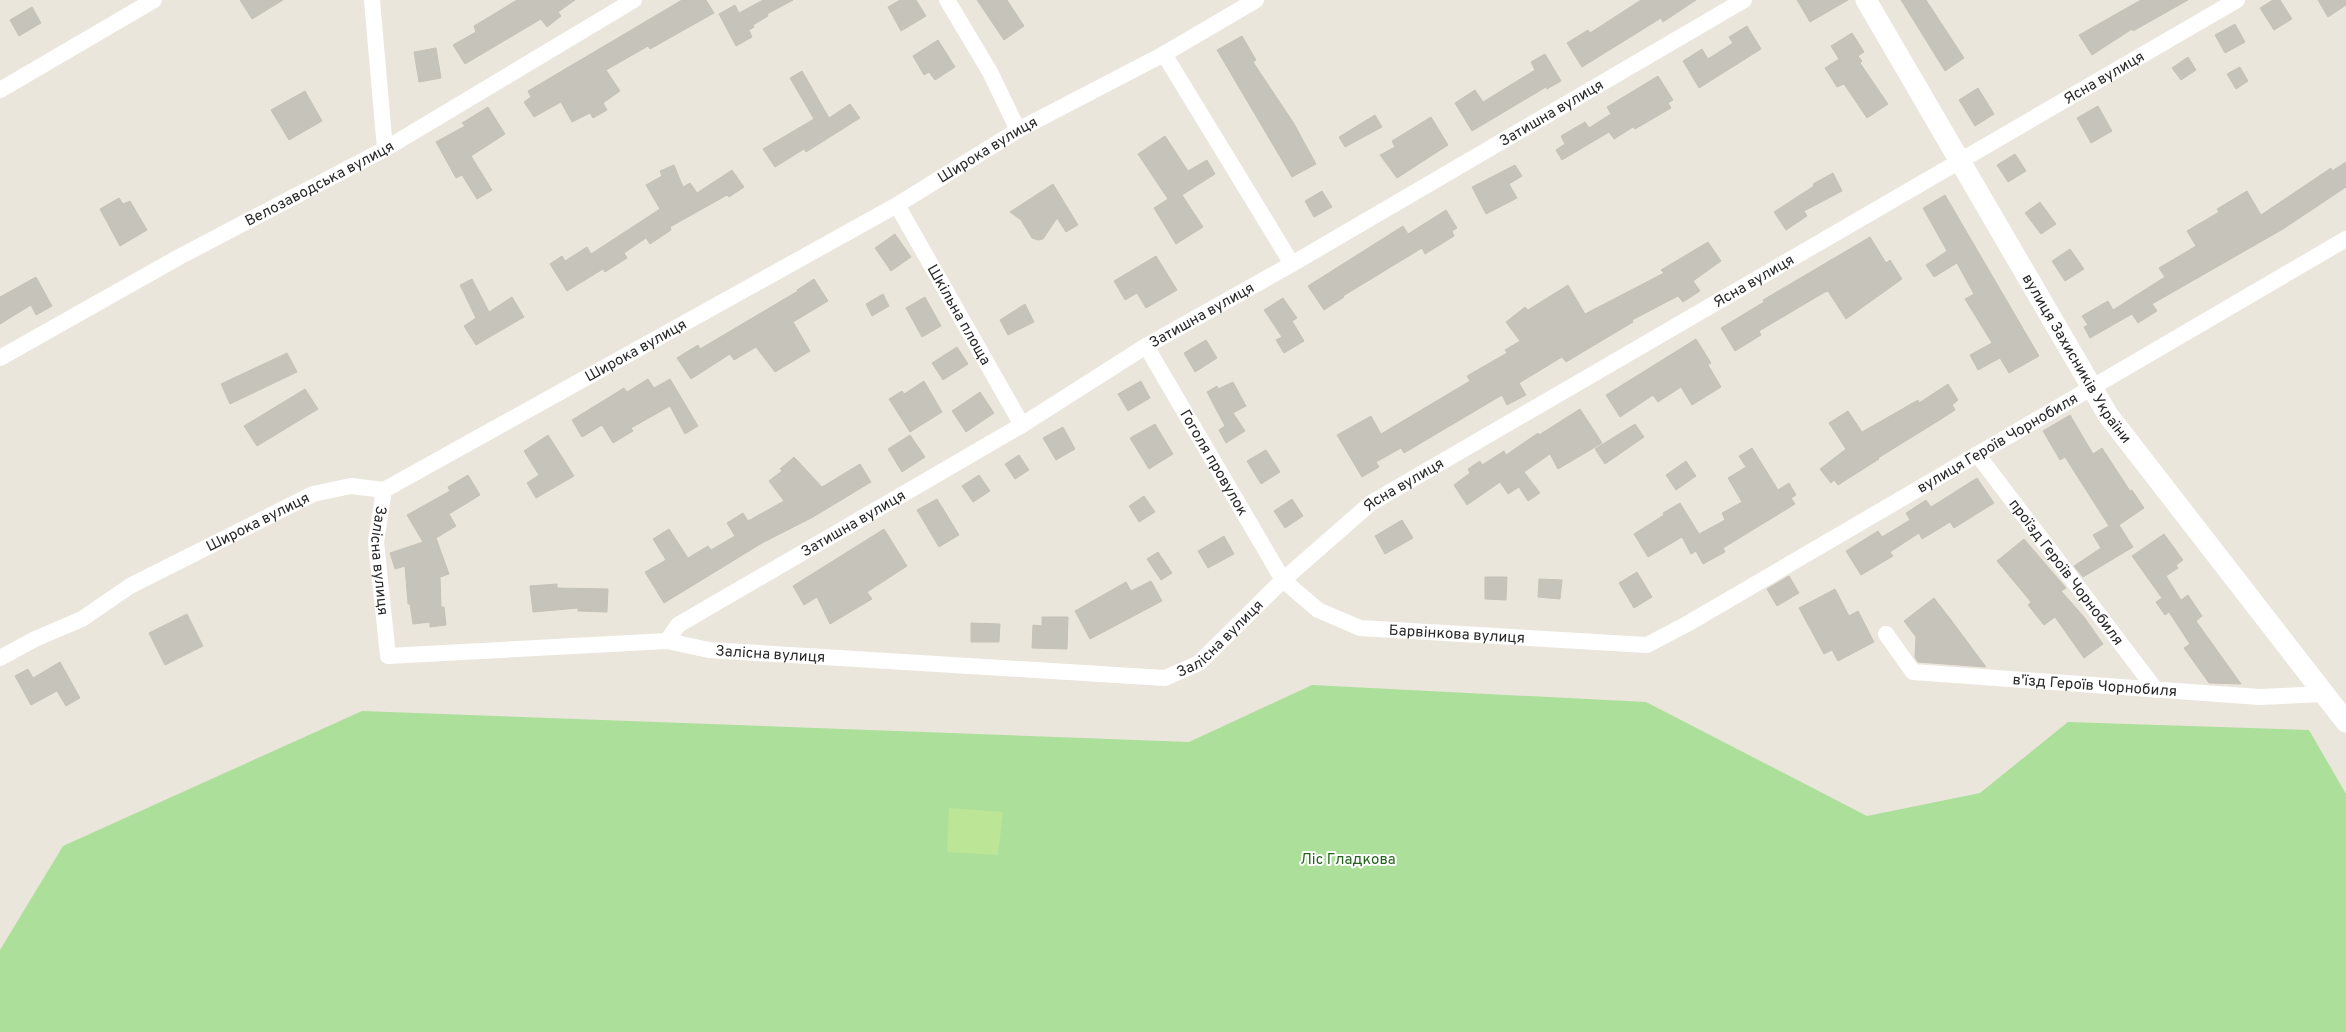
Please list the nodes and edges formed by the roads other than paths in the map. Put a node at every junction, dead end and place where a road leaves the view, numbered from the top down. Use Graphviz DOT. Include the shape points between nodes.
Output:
graph roads {
  1 [pos="154,0"];
  2 [pos="372,0"];
  3 [pos="634,0"];
  4 [pos="947,0"];
  5 [pos="1256,0"];
  6 [pos="1744,0"];
  7 [pos="1866,0"];
  8 [pos="2237,0"];
  9 [pos="1164,54"];
  10 [pos="0,90"];
  11 [pos="1018,130"];
  12 [pos="385,149"];
  13 [pos="1960,161"];
  14 [pos="897,206"];
  15 [pos="2346,238"];
  16 [pos="1292,264"];
  17 [pos="1146,346"];
  18 [pos="0,358"];
  19 [pos="2091,387"];
  20 [pos="1022,425"];
  21 [pos="1977,454"];
  22 [pos="384,490"];
  23 [pos="1283,580"];
  24 [pos="1886,634"];
  25 [pos="668,641"];
  26 [pos="1647,645"];
  27 [pos="0,658"];
  28 [pos="2156,690"];
  29 [pos="2324,694"];
  30 [pos="2346,722"];
  1 -- 10 [label="street"];
  2 -- 12 [label="street"];
  3 -- 12 [label="street, Велозаводська вулиця"];
  4 -- 11 [label="street" via="990,72"];
  5 -- 9 [label="street, Широка вулиця"];
  6 -- 16 [label="street, Затишна вулиця"];
  7 -- 13 [label="street, вулиця Захисників України"];
  8 -- 13 [label="street, Ясна вулиця"];
  9 -- 11 [label="street, Широка вулиця"];
  9 -- 16 [label="street"];
  11 -- 14 [label="street, Широка вулиця"];
  12 -- 18 [label="street, Велозаводська вулиця" via="180,256"];
  13 -- 19 [label="street, вулиця Захисників України"];
  13 -- 23 [label="street, Ясна вулиця" via="1371,503"];
  14 -- 20 [label="street, Шкільна площа"];
  14 -- 22 [label="street, Широка вулиця"];
  15 -- 19 [label="street, вулиця Героїв Чорнобиля"];
  16 -- 17 [label="street, Затишна вулиця"];
  17 -- 20 [label="street, Затишна вулиця"];
  17 -- 23 [label="street, Гоголя провулок"];
  19 -- 21 [label="street, вулиця Героїв Чорнобиля"];
  19 -- 29 [label="street, вулиця Захисників України" via="2108,415"];
  20 -- 25 [label="street, Затишна вулиця" via="678,625"];
  21 -- 26 [label="street, вулиця Героїв Чорнобиля"];
  21 -- 28 [label="street, проїзд Героїв Чорнобиля"];
  22 -- 25 [label="street, Залісна вулиця" via="376,542 388,656"];
  22 -- 27 [label="street, Широка вулиця" via="351,486 313,494 130,586 82,619"];
  23 -- 25 [label="street, Залісна вулиця" via="1200,663 1165,678 709,650"];
  23 -- 26 [label="street, Барвінкова вулиця" via="1318,610 1360,628"];
  24 -- 28 [label="street, в'їзд Героїв Чорнобиля" via="1913,672"];
  28 -- 29 [label="street, в'їзд Героїв Чорнобиля" via="2259,697"];
  29 -- 30 [label="street, вулиця Захисників України"];
}
